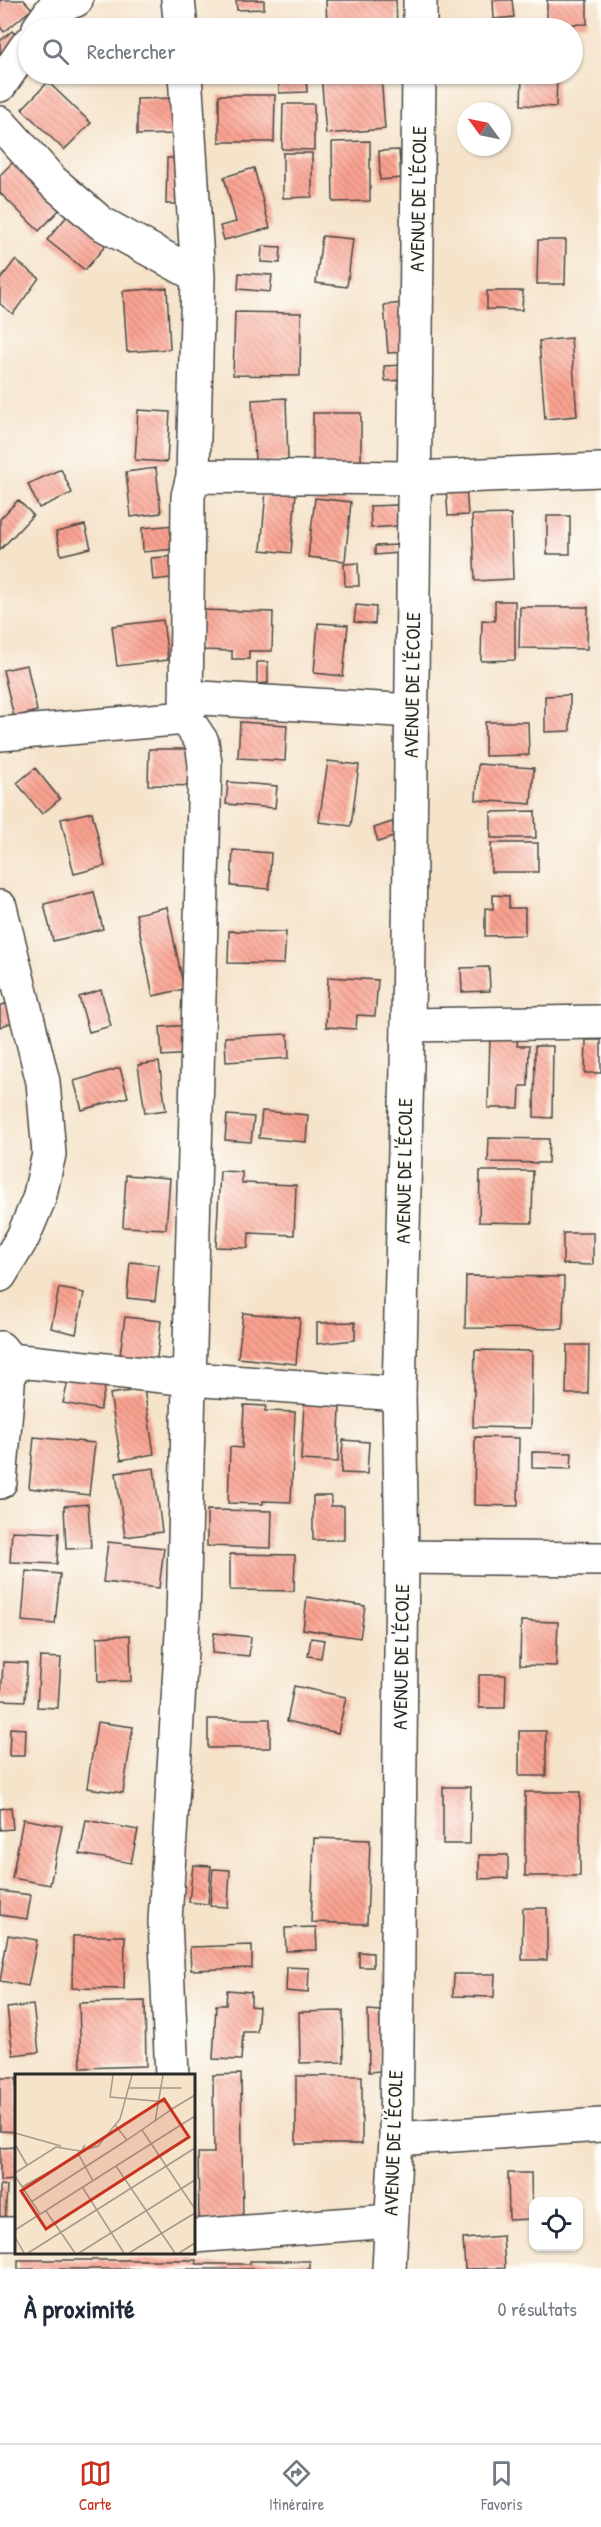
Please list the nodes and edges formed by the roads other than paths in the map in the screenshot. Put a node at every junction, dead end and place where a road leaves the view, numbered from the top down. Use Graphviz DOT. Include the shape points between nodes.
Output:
graph roads {
  1 [pos="76,0"];
  2 [pos="178,0"];
  3 [pos="420,0"];
  4 [pos="46,18"];
  5 [pos="180,18"];
  6 [pos="420,18"];
  7 [pos="18,59"];
  8 [pos="186,84"];
  9 [pos="419,84"];
  10 [pos="0,85"];
  11 [pos="0,123"];
  12 [pos="198,276"];
  13 [pos="601,470"];
  14 [pos="193,476"];
  15 [pos="415,478"];
  16 [pos="186,708"];
  17 [pos="412,711"];
  18 [pos="0,734"];
  19 [pos="0,907"];
  20 [pos="601,1022"];
  21 [pos="408,1025"];
  22 [pos="0,1275"];
  23 [pos="5,1354"];
  24 [pos="191,1379"];
  25 [pos="399,1394"];
  26 [pos="0,1482"];
  27 [pos="402,1557"];
  28 [pos="601,1559"];
  29 [pos="172,2074"];
  30 [pos="601,2125"];
  31 [pos="396,2139"];
  32 [pos="390,2221"];
  33 [pos="195,2236"];
  34 [pos="389,2269"];
  1 -- 4 [label="street" via="54,7"];
  2 -- 5 [label="street"];
  3 -- 6 [label="street"];
  7 -- 10 [label="street"];
  8 -- 12 [label="street"];
  9 -- 15 [label="street, AVENUE DE L'ÉCOLE"];
  11 -- 12 [label="street" via="52,181 102,223"];
  12 -- 14 [label="street"];
  13 -- 15 [label="street"];
  14 -- 15 [label="street"];
  14 -- 16 [label="street" via="188,496"];
  15 -- 17 [label="street, AVENUE DE L'ÉCOLE"];
  16 -- 17 [label="street"];
  16 -- 18 [label="street"];
  16 -- 24 [label="street" via="201,742 205,764"];
  17 -- 21 [label="street, AVENUE DE L'ÉCOLE"];
  19 -- 22 [label="street" via="43,1082 49,1154 39,1199 23,1237"];
  20 -- 21 [label="street"];
  21 -- 25 [label="street, AVENUE DE L'ÉCOLE"];
  23 -- 24 [label="street"];
  23 -- 26 [label="street"];
  24 -- 25 [label="street"];
  24 -- 29 [label="street" via="183,1617 165,1921"];
  25 -- 27 [label="street, AVENUE DE L'ÉCOLE"];
  27 -- 28 [label="street"];
  27 -- 31 [label="street, AVENUE DE L'ÉCOLE"];
  30 -- 31 [label="street"];
  31 -- 32 [label="street, AVENUE DE L'ÉCOLE"];
  32 -- 33 [label="street"];
  32 -- 34 [label="street, AVENUE DE L'ÉCOLE"];
}
